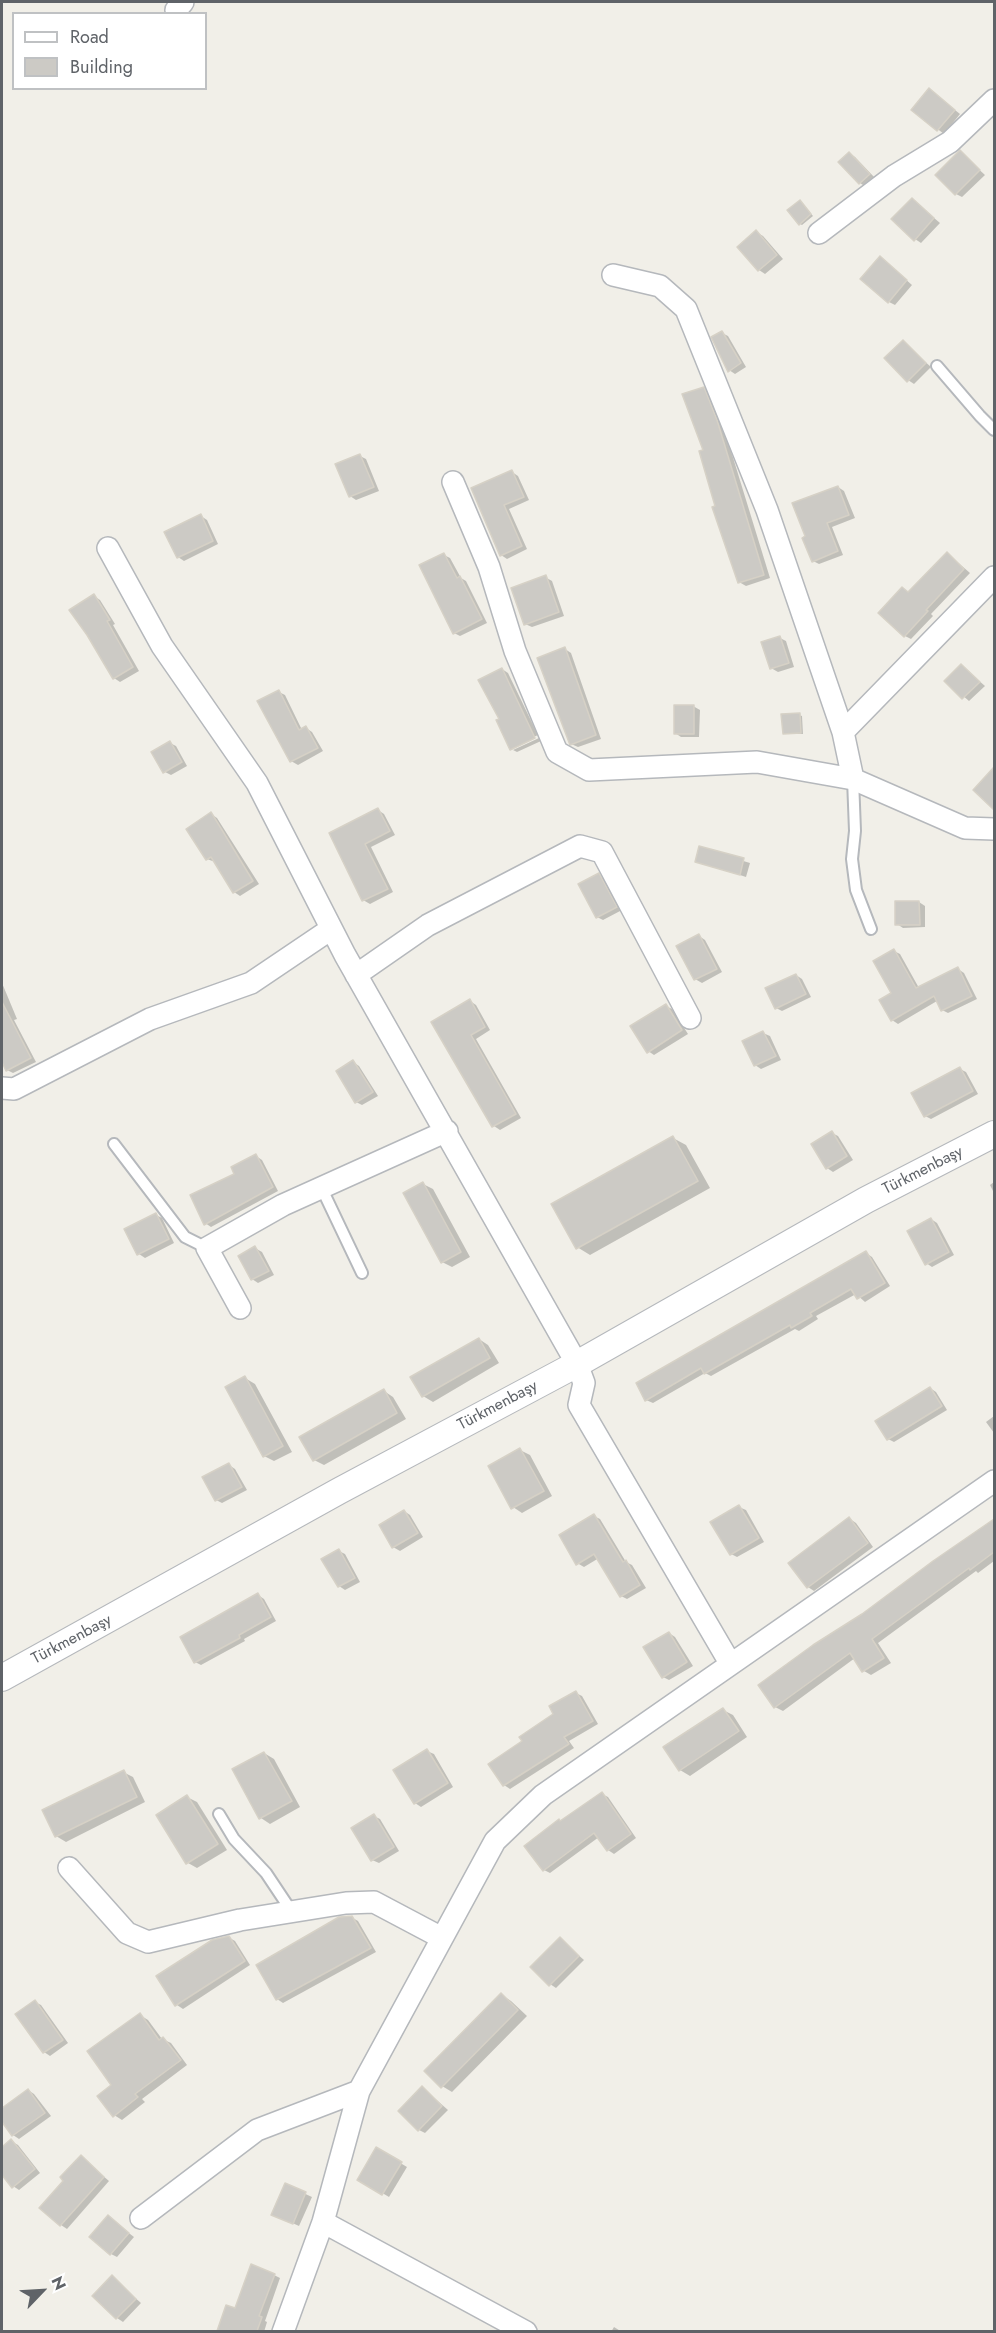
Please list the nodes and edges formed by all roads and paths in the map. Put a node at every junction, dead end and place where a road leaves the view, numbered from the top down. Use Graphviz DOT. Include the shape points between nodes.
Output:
graph roads {
  1 [pos="994,100"];
  2 [pos="819,233"];
  3 [pos="613,274"];
  4 [pos="937,366"];
  5 [pos="994,430"];
  6 [pos="453,482"];
  7 [pos="108,548"];
  8 [pos="994,577"];
  9 [pos="843,732"];
  10 [pos="853,779"];
  11 [pos="994,829"];
  12 [pos="331,928"];
  13 [pos="872,929"];
  14 [pos="356,975"];
  15 [pos="690,1018"];
  16 [pos="2,1088"];
  17 [pos="447,1131"];
  18 [pos="994,1134"];
  19 [pos="114,1144"];
  20 [pos="322,1189"];
  21 [pos="207,1248"];
  22 [pos="362,1273"];
  23 [pos="240,1308"];
  24 [pos="577,1364"];
  25 [pos="994,1481"];
  26 [pos="730,1663"];
  27 [pos="2,1678"];
  28 [pos="219,1814"];
  29 [pos="69,1868"];
  30 [pos="292,1912"];
  31 [pos="442,1938"];
  32 [pos="359,2091"];
  33 [pos="141,2218"];
  34 [pos="323,2222"];
  35 [pos="283,2331"];
  36 [pos="526,2331"];
  1 -- 2 [label="street" via="950,142 894,176"];
  3 -- 9 [label="street" via="660,286 686,309 767,510"];
  4 -- 5 [label="lane"];
  6 -- 10 [label="street" via="489,567 516,651 557,752 589,770 757,762"];
  7 -- 12 [label="street" via="162,646 257,783"];
  8 -- 9 [label="street"];
  9 -- 10 [label="street"];
  10 -- 11 [label="street" via="965,828"];
  10 -- 13 [label="lane" via="852,859 856,890"];
  12 -- 14 [label="street"];
  12 -- 16 [label="street" via="251,983 150,1019 14,1089"];
  14 -- 15 [label="street" via="428,925 580,846 602,852"];
  14 -- 17 [label="street"];
  17 -- 20 [label="street"];
  17 -- 24 [label="street"];
  18 -- 24 [label="street, Türkmenbaşy" via="866,1200"];
  19 -- 21 [label="lane" via="185,1237"];
  20 -- 21 [label="street" via="283,1205"];
  20 -- 22 [label="lane"];
  21 -- 23 [label="street"];
  24 -- 26 [label="street" via="584,1383 579,1405"];
  24 -- 27 [label="street, Türkmenbaşy"];
  25 -- 26 [label="street"];
  26 -- 31 [label="street" via="543,1796 503,1833"];
  28 -- 30 [label="lane"];
  29 -- 30 [label="street" via="127,1933 148,1942"];
  30 -- 31 [label="street" via="374,1902"];
  31 -- 32 [label="street"];
  32 -- 33 [label="street" via="257,2130"];
  32 -- 34 [label="street"];
  34 -- 35 [label="street"];
  34 -- 36 [label="street"];
}
